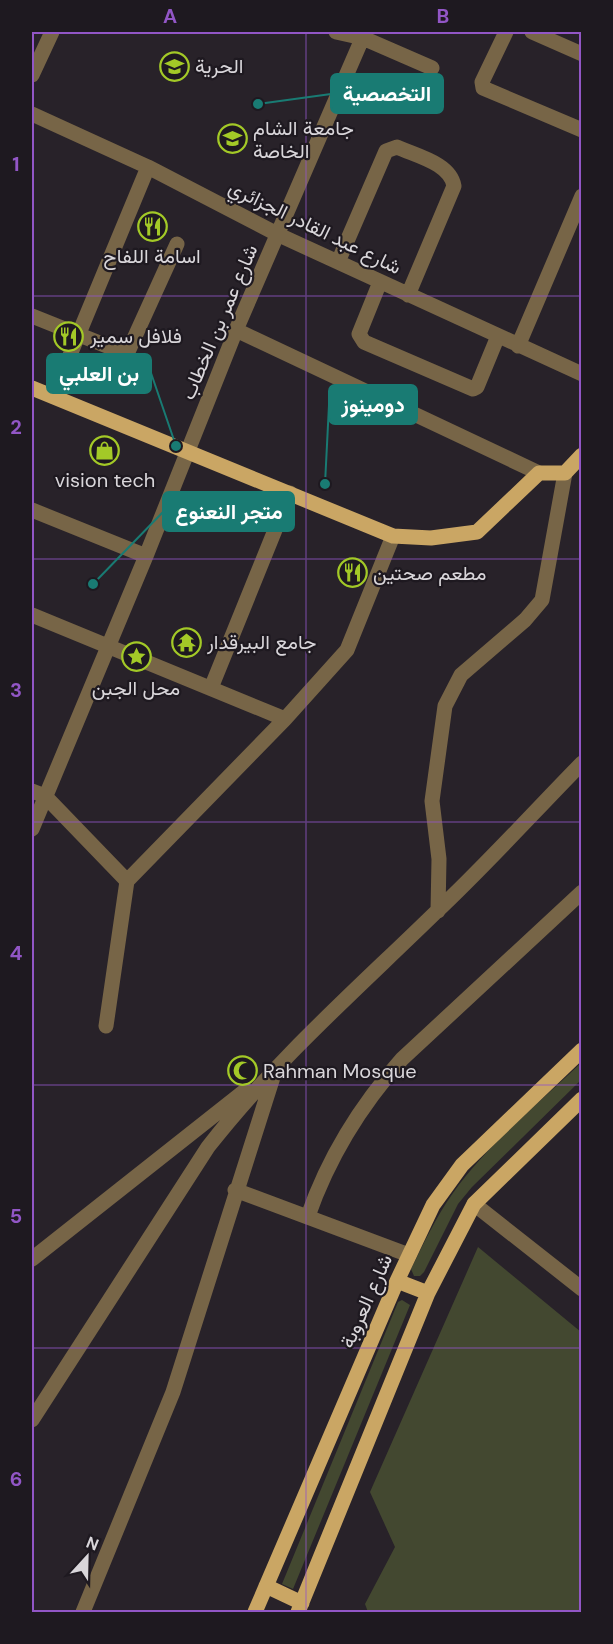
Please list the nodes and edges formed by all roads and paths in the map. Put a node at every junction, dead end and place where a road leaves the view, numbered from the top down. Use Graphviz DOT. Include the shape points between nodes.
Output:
graph roads {
  1 [pos="51,32"];
  2 [pos="336,32"];
  3 [pos="506,32"];
  4 [pos="532,32"];
  5 [pos="364,35"];
  6 [pos="582,54"];
  7 [pos="432,68"];
  8 [pos="32,75"];
  9 [pos="32,114"];
  10 [pos="582,130"];
  11 [pos="148,167"];
  12 [pos="582,196"];
  13 [pos="279,235"];
  14 [pos="177,243"];
  15 [pos="338,262"];
  16 [pos="380,282"];
  17 [pos="408,295"];
  18 [pos="32,316"];
  19 [pos="236,330"];
  20 [pos="78,335"];
  21 [pos="498,336"];
  22 [pos="518,346"];
  23 [pos="582,374"];
  24 [pos="32,388"];
  25 [pos="53,396"];
  26 [pos="187,453"];
  27 [pos="582,455"];
  28 [pos="539,473"];
  29 [pos="565,473"];
  30 [pos="290,493"];
  31 [pos="32,510"];
  32 [pos="393,536"];
  33 [pos="146,556"];
  34 [pos="32,615"];
  35 [pos="108,646"];
  36 [pos="211,688"];
  37 [pos="285,719"];
  38 [pos="582,763"];
  39 [pos="38,794"];
  40 [pos="32,829"];
  41 [pos="128,881"];
  42 [pos="582,892"];
  43 [pos="438,911"];
  44 [pos="106,1026"];
  45 [pos="582,1050"];
  46 [pos="277,1065"];
  47 [pos="582,1099"];
  48 [pos="235,1190"];
  49 [pos="474,1204"];
  50 [pos="308,1216"];
  51 [pos="409,1255"];
  52 [pos="32,1259"];
  53 [pos="397,1281"];
  54 [pos="582,1289"];
  55 [pos="428,1293"];
  56 [pos="32,1420"];
  57 [pos="266,1586"];
  58 [pos="300,1608"];
  59 [pos="83,1612"];
  60 [pos="255,1612"];
  1 -- 8 [label="street"];
  2 -- 5 [label="street"];
  3 -- 10 [label="street" via="481,84 483,88"];
  4 -- 6 [label="street"];
  5 -- 7 [label="street"];
  5 -- 13 [label="street, شارع عمر بن الخطاب"];
  9 -- 11 [label="street, شارع عبد القادر الجزائري"];
  11 -- 13 [label="street, شارع عبد القادر الجزائري"];
  11 -- 20 [label="street"];
  12 -- 22 [label="street"];
  13 -- 15 [label="street, شارع عبد القادر الجزائري"];
  13 -- 19 [label="street, شارع عمر بن الخطاب"];
  14 -- 20 [label="street" via="128,353"];
  15 -- 16 [label="street, شارع عبد القادر الجزائري"];
  15 -- 17 [label="street" via="386,152 397,147 446,169 454,186"];
  16 -- 17 [label="street, شارع عبد القادر الجزائري"];
  16 -- 21 [label="street" via="359,334 364,342 473,389"];
  17 -- 21 [label="street, شارع عبد القادر الجزائري"];
  18 -- 20 [label="street"];
  19 -- 26 [label="street, شارع عمر بن الخطاب"];
  19 -- 28 [label="street"];
  20 -- 25 [label="street"];
  21 -- 22 [label="street, شارع عبد القادر الجزائري"];
  22 -- 23 [label="street, شارع عبد القادر الجزائري"];
  24 -- 25 [label="main road"];
  25 -- 26 [label="main road"];
  26 -- 30 [label="main road"];
  26 -- 33 [label="street, شارع عمر بن الخطاب"];
  27 -- 29 [label="main road"];
  28 -- 29 [label="main road"];
  28 -- 32 [label="main road" via="477,532 431,538"];
  29 -- 43 [label="street" via="542,600 525,620 461,675 445,706 432,801 439,860"];
  30 -- 32 [label="main road"];
  30 -- 36 [label="street"];
  31 -- 33 [label="street"];
  32 -- 37 [label="street" via="347,650"];
  33 -- 35 [label="street, شارع عمر بن الخطاب"];
  34 -- 35 [label="street"];
  35 -- 36 [label="street"];
  35 -- 39 [label="street, شارع عمر بن الخطاب"];
  36 -- 37 [label="street"];
  37 -- 41 [label="street"];
  38 -- 43 [label="street"];
  39 -- 40 [label="street, شارع عمر بن الخطاب"];
  39 -- 41 [label="street"];
  41 -- 44 [label="street"];
  42 -- 50 [label="street" via="384,1079 339,1144"];
  43 -- 46 [label="street"];
  45 -- 51 [label="main road, شارع العروبة" via="462,1165 433,1205"];
  46 -- 48 [label="street"];
  46 -- 52 [label="street"];
  46 -- 56 [label="street" via="208,1148"];
  47 -- 49 [label="main road"];
  48 -- 50 [label="street"];
  48 -- 59 [label="street" via="173,1392"];
  49 -- 54 [label="street"];
  49 -- 55 [label="main road"];
  50 -- 51 [label="street"];
  51 -- 53 [label="main road, شارع العروبة"];
  53 -- 55 [label="main road"];
  53 -- 57 [label="main road, شارع العروبة"];
  55 -- 58 [label="main road"];
  57 -- 58 [label="main road"];
  57 -- 60 [label="main road, شارع العروبة"];
}
